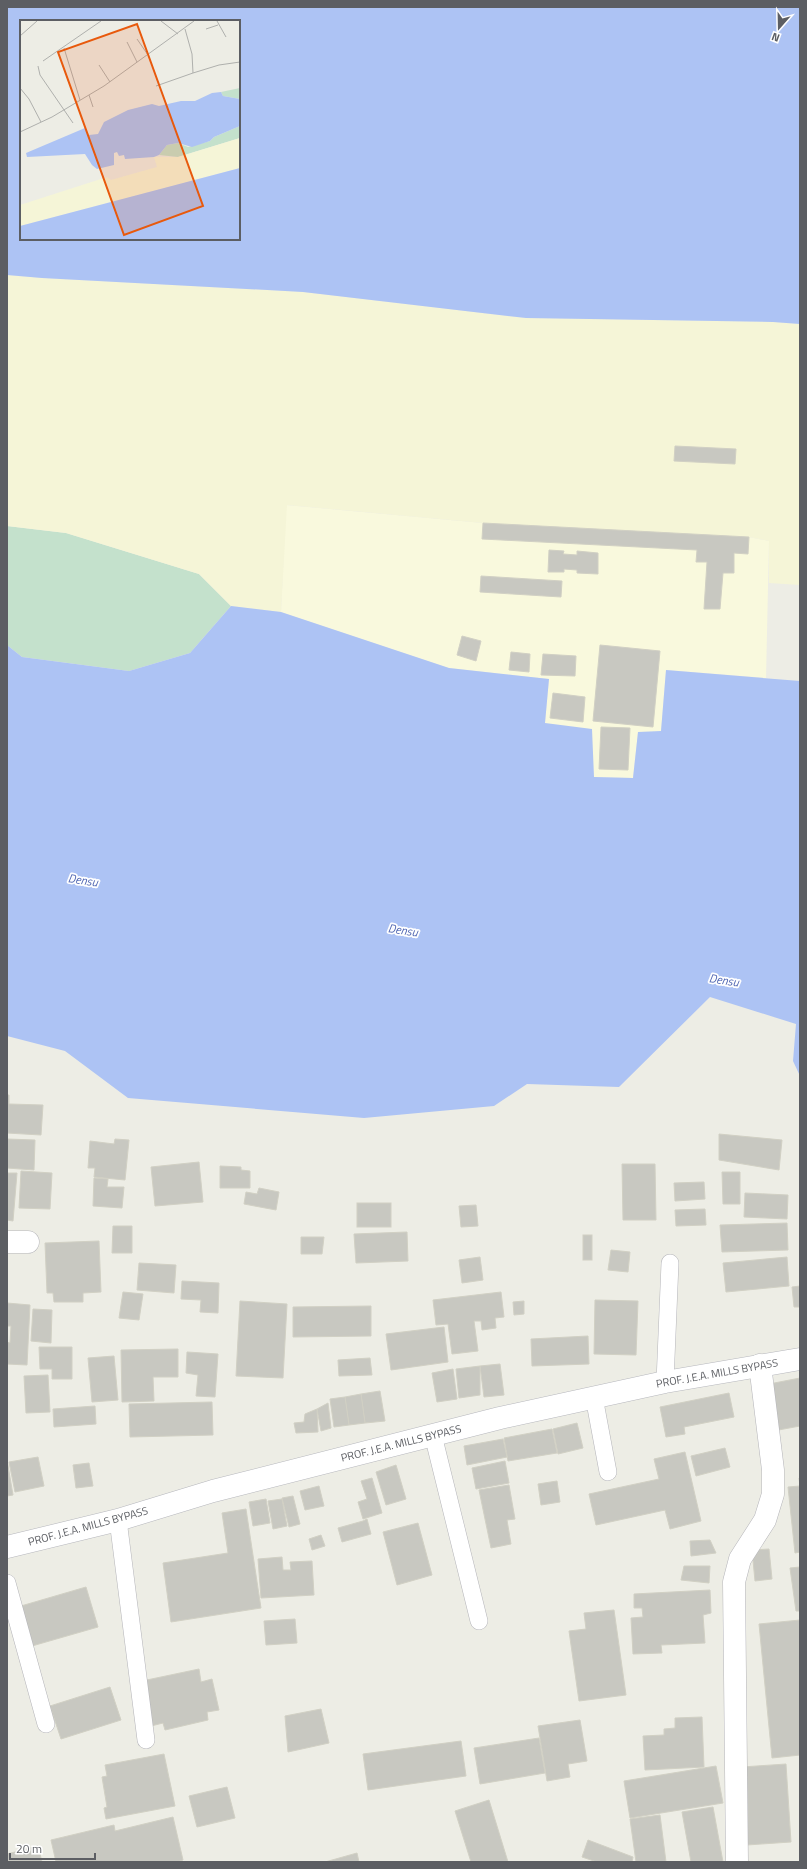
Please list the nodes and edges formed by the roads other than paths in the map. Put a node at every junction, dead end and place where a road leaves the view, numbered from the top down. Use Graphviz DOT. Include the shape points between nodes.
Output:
graph roads {
  1 [pos="670,1263"];
  2 [pos="800,1358"];
  3 [pos="760,1365"];
  4 [pos="665,1382"];
  5 [pos="594,1397"];
  6 [pos="433,1435"];
  7 [pos="608,1472"];
  8 [pos="118,1520"];
  9 [pos="7,1547"];
  10 [pos="7,1583"];
  11 [pos="479,1620"];
  12 [pos="46,1724"];
  13 [pos="146,1740"];
  14 [pos="737,1862"];
  1 -- 4 [label="lane"];
  2 -- 3 [label="street, PROF. J.E.A. MILLS BYPASS"];
  3 -- 4 [label="street, PROF. J.E.A. MILLS BYPASS"];
  3 -- 14 [label="street" via="773,1470 773,1494 765,1520 740,1559 734,1582"];
  4 -- 5 [label="street, PROF. J.E.A. MILLS BYPASS"];
  5 -- 6 [label="street, PROF. J.E.A. MILLS BYPASS"];
  5 -- 7 [label="lane"];
  6 -- 8 [label="street, PROF. J.E.A. MILLS BYPASS" via="213,1491"];
  6 -- 11 [label="lane"];
  8 -- 9 [label="street, PROF. J.E.A. MILLS BYPASS"];
  8 -- 13 [label="lane"];
  10 -- 12 [label="lane"];
}
